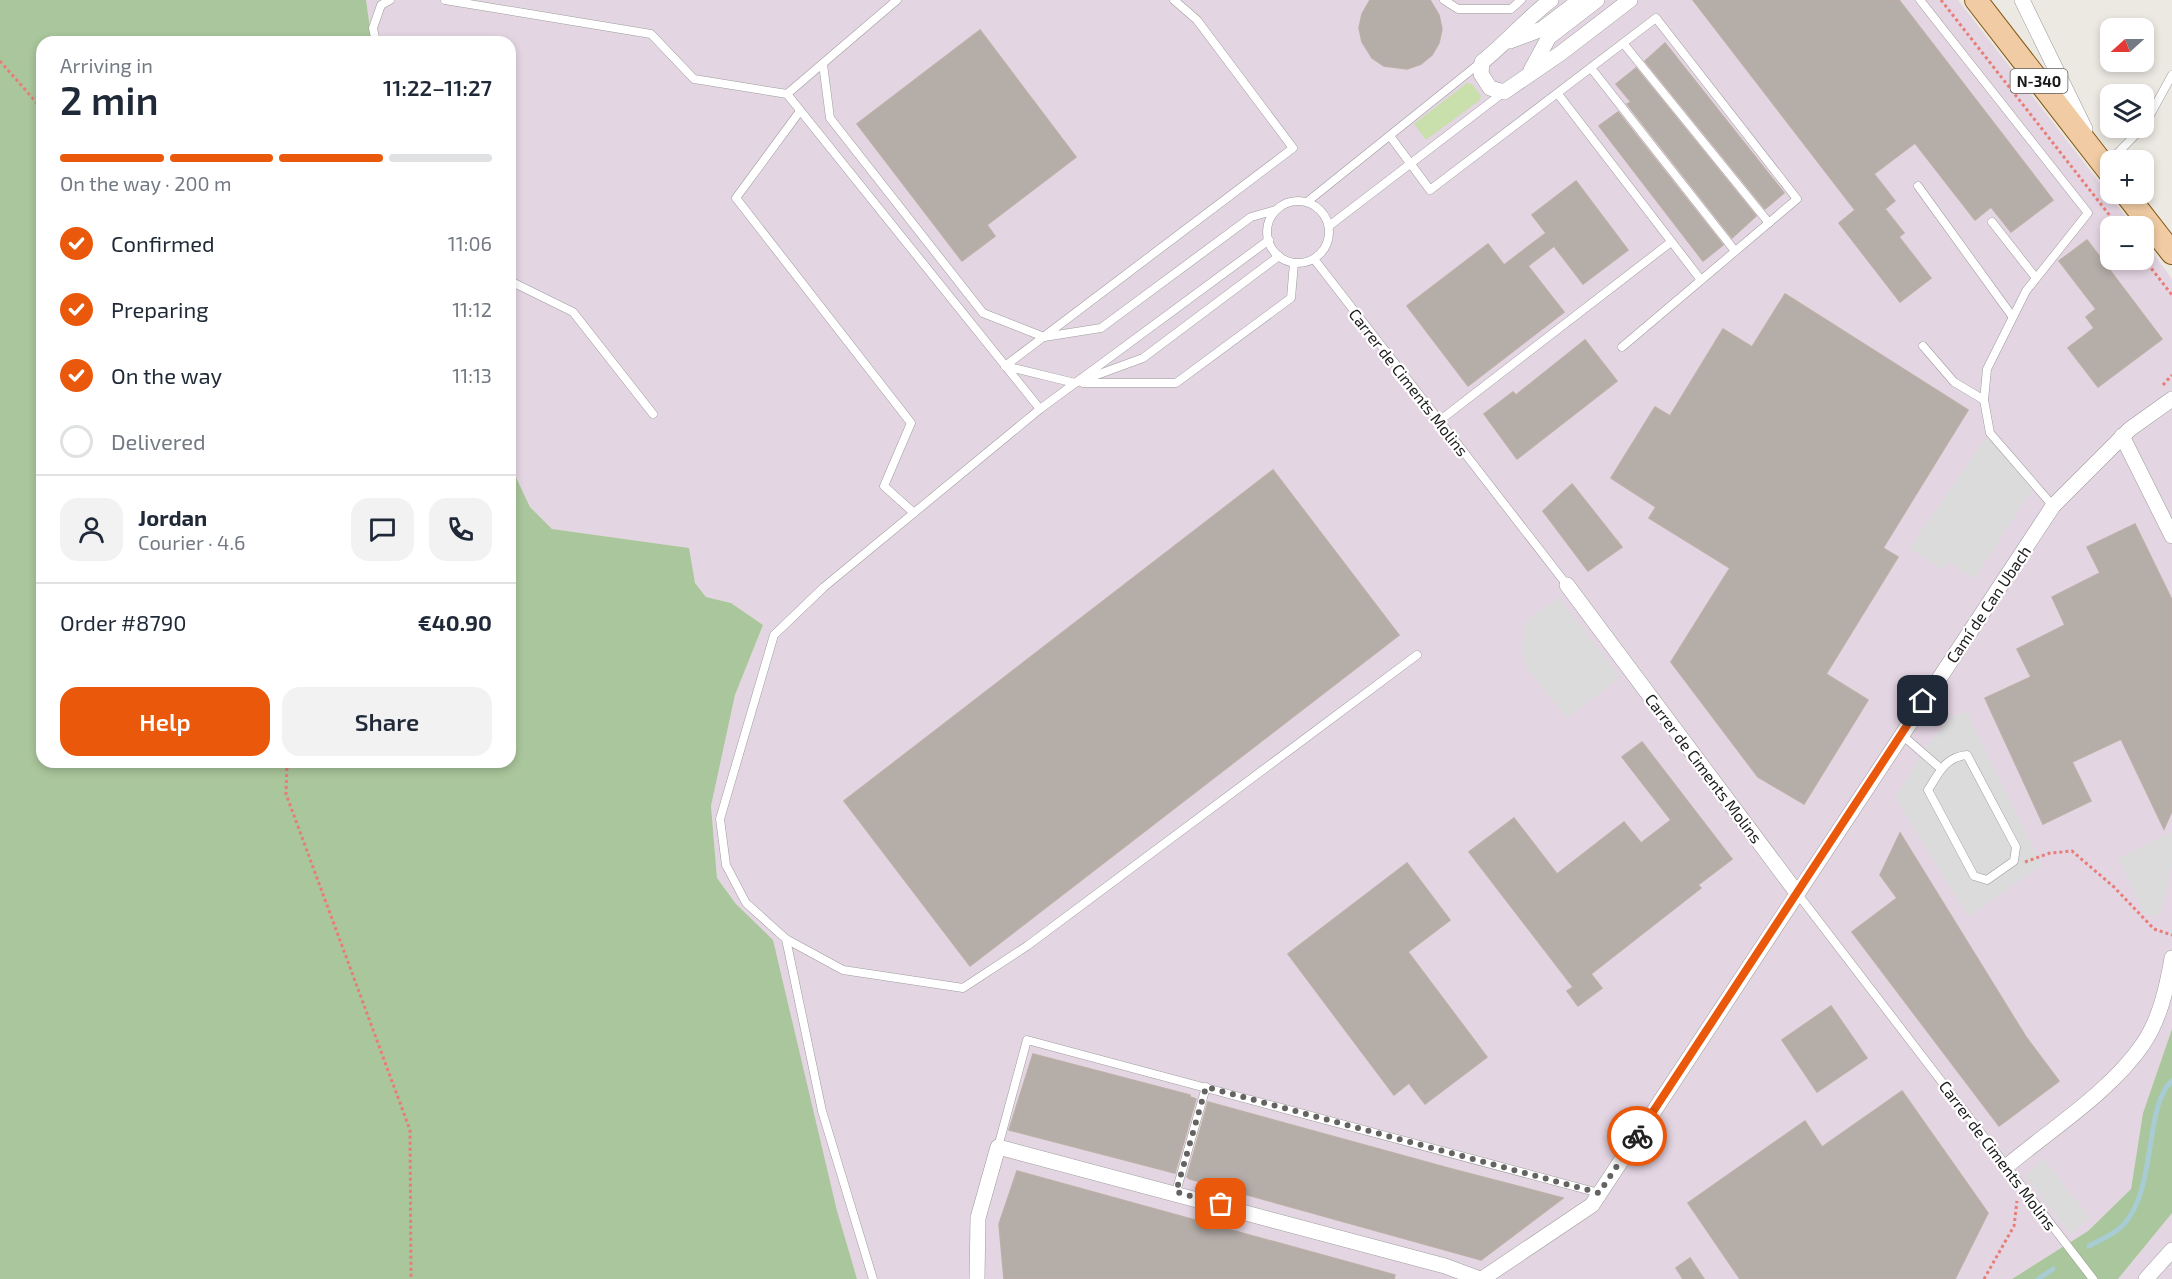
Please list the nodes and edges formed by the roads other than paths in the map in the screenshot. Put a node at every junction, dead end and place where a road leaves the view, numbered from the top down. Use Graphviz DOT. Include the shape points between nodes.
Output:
graph roads {
  1 [pos="390,0"];
  2 [pos="445,0"];
  3 [pos="897,0"];
  4 [pos="1174,0"];
  5 [pos="1444,0"];
  6 [pos="1521,0"];
  7 [pos="1551,0"];
  8 [pos="1580,0"];
  9 [pos="1597,0"];
  10 [pos="1630,0"];
  11 [pos="1920,0"];
  12 [pos="1976,0"];
  13 [pos="2022,0"];
  14 [pos="375,36"];
  15 [pos="1507,43"];
  16 [pos="1623,43"];
  17 [pos="1482,62"];
  18 [pos="823,64"];
  19 [pos="1591,69"];
  20 [pos="1530,73"];
  21 [pos="2172,75"];
  22 [pos="1504,92"];
  23 [pos="787,94"];
  24 [pos="1558,94"];
  25 [pos="2154,107"];
  26 [pos="800,111"];
  27 [pos="1390,136"];
  28 [pos="2133,138"];
  29 [pos="2122,150"];
  30 [pos="2100,155"];
  31 [pos="2100,159"];
  32 [pos="1410,164"];
  33 [pos="1918,186"];
  34 [pos="1306,202"];
  35 [pos="2134,204"];
  36 [pos="1276,210"];
  37 [pos="1992,222"];
  38 [pos="1768,223"];
  39 [pos="1329,226"];
  40 [pos="1269,240"];
  41 [pos="1671,242"];
  42 [pos="1735,251"];
  43 [pos="2172,253"];
  44 [pos="1279,256"];
  45 [pos="1314,259"];
  46 [pos="1294,263"];
  47 [pos="2036,278"];
  48 [pos="1701,280"];
  49 [pos="516,284"];
  50 [pos="2012,316"];
  51 [pos="1044,337"];
  52 [pos="1923,346"];
  53 [pos="1622,347"];
  54 [pos="1005,366"];
  55 [pos="1075,383"];
  56 [pos="2170,394"];
  57 [pos="1984,400"];
  58 [pos="1040,409"];
  59 [pos="653,414"];
  60 [pos="1439,421"];
  61 [pos="2122,436"];
  62 [pos="2052,507"];
  63 [pos="914,513"];
  64 [pos="2172,536"];
  65 [pos="1567,585"];
  66 [pos="1417,655"];
  67 [pos="1901,734"];
  68 [pos="1940,768"];
  69 [pos="1797,892"];
  70 [pos="786,939"];
  71 [pos="2172,958"];
  72 [pos="1206,1087"];
  73 [pos="998,1147"];
  74 [pos="2007,1166"];
  75 [pos="1176,1192"];
  76 [pos="1599,1193"];
  77 [pos="2172,1250"];
  78 [pos="1444,1272"];
  79 [pos="873,1279"];
  80 [pos="977,1279"];
  81 [pos="1481,1279"];
  82 [pos="2093,1279"];
  83 [pos="2146,1279"];
  1 -- 14 [label="lane" via="381,5 373,28"];
  2 -- 23 [label="lane" via="651,34 694,80"];
  3 -- 18 [label="lane"];
  4 -- 51 [label="lane" via="1197,20 1293,148"];
  5 -- 6 [label="lane" via="1458,9 1510,9"];
  7 -- 15 [label="street"];
  8 -- 15 [label="street" via="1542,29"];
  9 -- 20 [label="street" via="1549,37"];
  10 -- 20 [label="street"];
  11 -- 47 [label="lane" via="2088,213"];
  12 -- 31 [label="main road, N-340"];
  13 -- 30 [label="street"];
  15 -- 17 [label="street"];
  16 -- 19 [label="lane"];
  16 -- 38 [label="lane"];
  16 -- 38 [label="lane" via="1656,18 1797,199"];
  17 -- 22 [label="street" via="1485,82"];
  17 -- 27 [label="lane"];
  18 -- 23 [label="lane"];
  18 -- 51 [label="lane" via="830,118 983,313"];
  19 -- 24 [label="lane"];
  19 -- 42 [label="lane"];
  20 -- 22 [label="street"];
  21 -- 25 [label="lane"];
  22 -- 32 [label="lane"];
  23 -- 26 [label="lane"];
  24 -- 32 [label="lane" via="1430,190"];
  24 -- 41 [label="lane"];
  26 -- 54 [label="lane"];
  26 -- 63 [label="lane" via="736,198 911,423 884,486"];
  27 -- 32 [label="lane"];
  27 -- 34 [label="lane"];
  28 -- 29 [label="lane"];
  32 -- 39 [label="lane"];
  33 -- 50 [label="lane"];
  34 -- 36 [label="lane" via="1285,204"];
  34 -- 39 [label="lane" via="1323,213"];
  35 -- 43 [label="main road"];
  36 -- 40 [label="lane" via="1270,220"];
  36 -- 51 [label="lane" via="1251,217 1101,328"];
  37 -- 47 [label="lane"];
  38 -- 42 [label="lane"];
  39 -- 45 [label="lane" via="1328,243"];
  40 -- 44 [label="lane"];
  40 -- 55 [label="lane"];
  41 -- 48 [label="lane"];
  41 -- 60 [label="lane"];
  42 -- 48 [label="lane"];
  44 -- 46 [label="lane"];
  44 -- 55 [label="lane" via="1143,358"];
  45 -- 46 [label="lane"];
  45 -- 60 [label="lane, Carrer de Ciments Molins"];
  46 -- 55 [label="lane" via="1291,298 1176,383"];
  47 -- 50 [label="lane"];
  48 -- 53 [label="lane"];
  49 -- 59 [label="lane" via="573,312"];
  50 -- 57 [label="lane" via="1987,369"];
  51 -- 54 [label="lane"];
  52 -- 57 [label="lane" via="1954,382"];
  54 -- 55 [label="lane"];
  54 -- 58 [label="lane"];
  55 -- 58 [label="lane"];
  56 -- 61 [label="street, Camí de Can Ubach"];
  57 -- 62 [label="lane" via="1990,433"];
  58 -- 63 [label="lane"];
  60 -- 65 [label="lane, Carrer de Ciments Molins"];
  61 -- 62 [label="street, Camí de Can Ubach"];
  61 -- 64 [label="street"];
  62 -- 67 [label="street, Camí de Can Ubach"];
  63 -- 70 [label="lane" via="824,586 774,635 720,819 726,865 746,903"];
  65 -- 69 [label="street, Carrer de Ciments Molins"];
  66 -- 70 [label="lane" via="1027,946 963,988 843,970"];
  67 -- 68 [label="lane"];
  67 -- 69 [label="street, Camí de Can Ubach"];
  68 -- 68 [label="lane" via="1928,790 1974,876 1988,880 2014,861 2016,848 1967,755 1957,756"];
  69 -- 74 [label="lane, Carrer de Ciments Molins"];
  69 -- 76 [label="street, Camí de Can Ubach"];
  70 -- 79 [label="lane" via="822,1111"];
  71 -- 74 [label="street" via="2164,1000 2143,1044 2114,1077"];
  72 -- 73 [label="lane" via="1027,1040"];
  72 -- 75 [label="lane"];
  72 -- 76 [label="lane"];
  73 -- 75 [label="street"];
  73 -- 80 [label="street" via="978,1218"];
  74 -- 82 [label="lane, Carrer de Ciments Molins"];
  75 -- 78 [label="street"];
  76 -- 81 [label="street, Camí de Can Ubach" via="1592,1205"];
  77 -- 83 [label="street"];
  78 -- 81 [label="street"];
}
